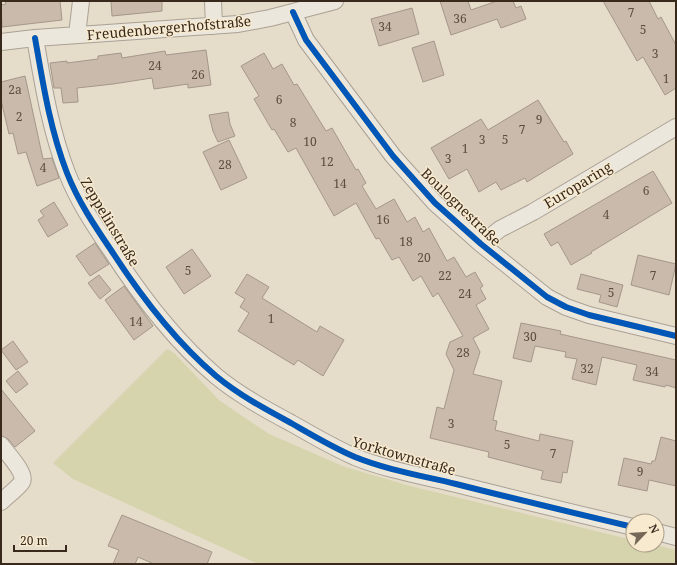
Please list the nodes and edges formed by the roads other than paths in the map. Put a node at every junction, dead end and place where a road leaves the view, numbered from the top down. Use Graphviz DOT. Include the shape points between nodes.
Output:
graph roads {
  1 [pos="80,1"];
  2 [pos="213,1"];
  3 [pos="335,1"];
  4 [pos="293,12"];
  5 [pos="214,26"];
  6 [pos="77,35"];
  7 [pos="35,38"];
  8 [pos="1,42"];
  9 [pos="676,128"];
  10 [pos="481,244"];
  11 [pos="676,336"];
  12 [pos="192,354"];
  13 [pos="1,445"];
  14 [pos="1,502"];
  15 [pos="625,525"];
  16 [pos="665,534"];
  17 [pos="676,537"];
  1 -- 6 [label="street"];
  2 -- 5 [label="street"];
  3 -- 4 [label="street, Freudenbergerhofstraße"];
  4 -- 5 [label="street, Freudenbergerhofstraße"];
  4 -- 10 [label="street, Boulognestraße" via="306,40 393,156 435,203"];
  5 -- 6 [label="street, Freudenbergerhofstraße"];
  6 -- 7 [label="street, Freudenbergerhofstraße"];
  7 -- 8 [label="street, Freudenbergerhofstraße"];
  7 -- 12 [label="street, Zeppelinstraße" via="54,136 80,201 119,263"];
  9 -- 10 [label="street, Europaring" via="500,229"];
  10 -- 11 [label="street, Boulognestraße" via="547,297 566,307"];
  12 -- 15 [label="street, Yorktownstraße" via="236,391 322,442 356,457 426,477"];
  13 -- 14 [label="street" via="23,477 22,482"];
  16 -- 17 [label="street"];
}
